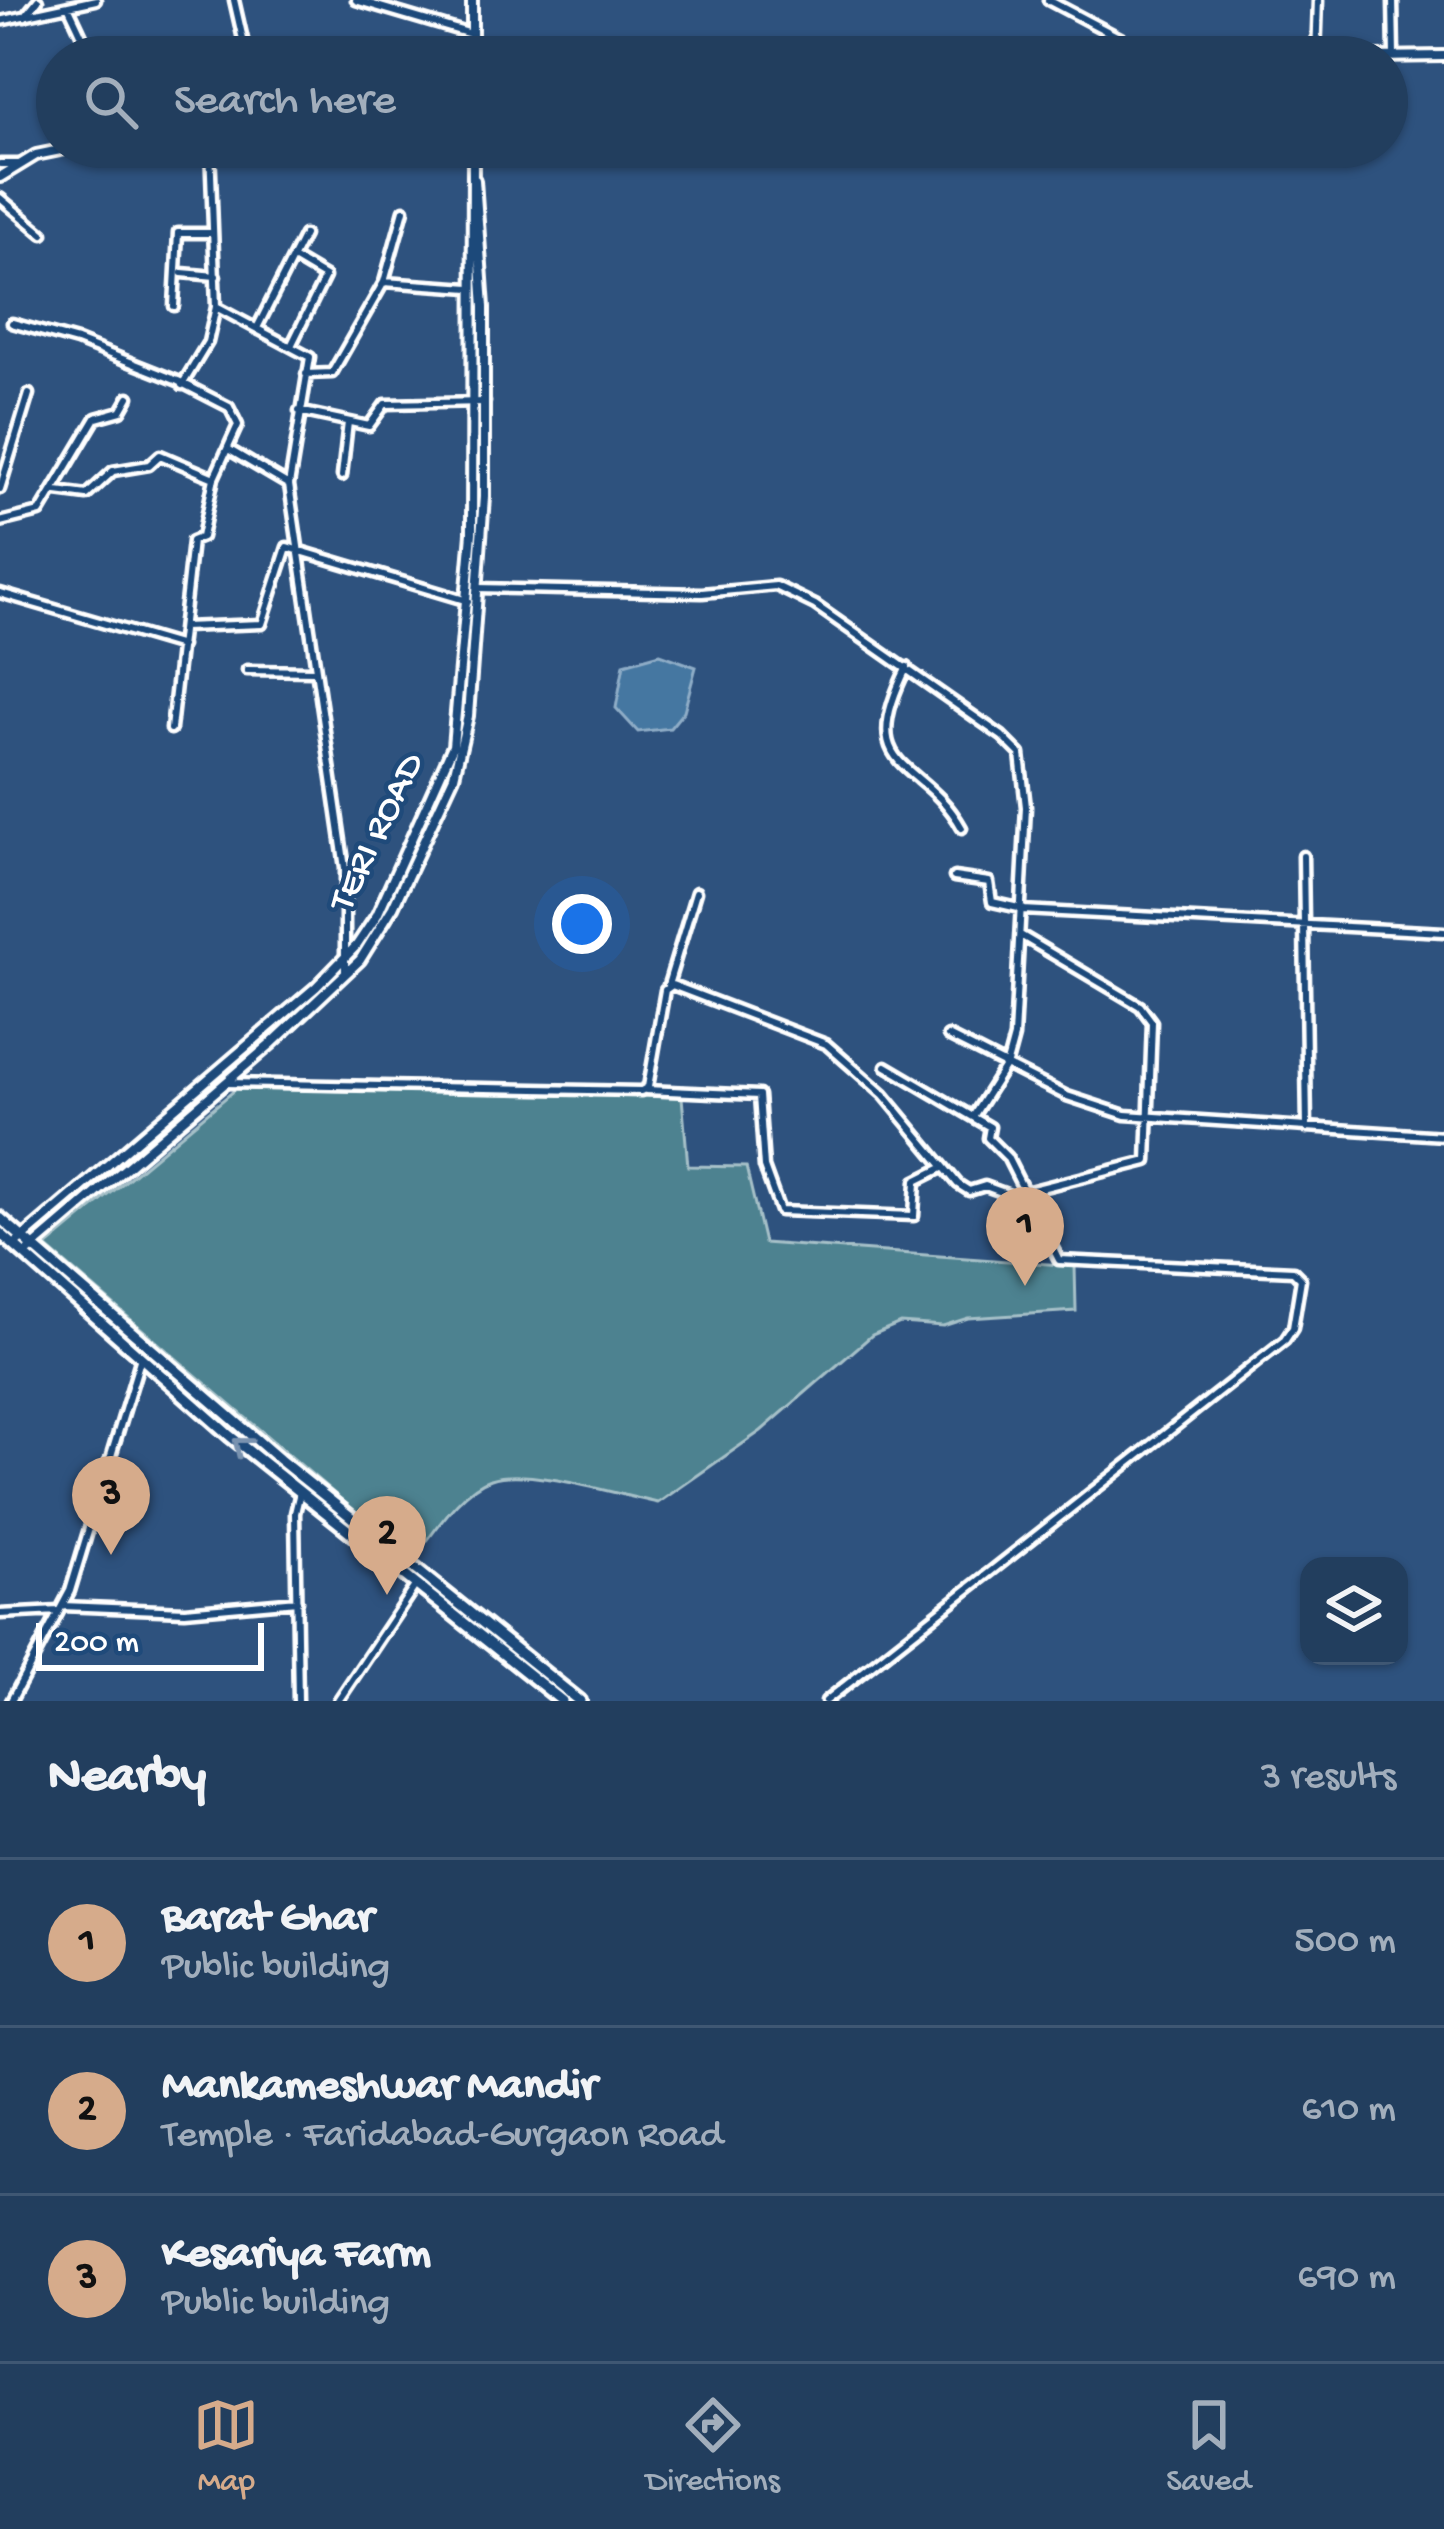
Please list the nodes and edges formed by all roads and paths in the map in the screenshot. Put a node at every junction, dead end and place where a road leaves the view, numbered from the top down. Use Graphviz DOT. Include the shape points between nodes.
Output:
graph roads {
  1 [pos="38,0"];
  2 [pos="95,0"];
  3 [pos="234,0"];
  4 [pos="356,0"];
  5 [pos="472,0"];
  6 [pos="1048,0"];
  7 [pos="1318,0"];
  8 [pos="1393,0"];
  9 [pos="68,6"];
  10 [pos="23,17"];
  11 [pos="0,21"];
  12 [pos="471,34"];
  13 [pos="82,36"];
  14 [pos="242,36"];
  15 [pos="1116,36"];
  16 [pos="1317,36"];
  17 [pos="1394,36"];
  18 [pos="1408,56"];
  19 [pos="1444,56"];
  20 [pos="36,159"];
  21 [pos="0,164"];
  22 [pos="18,164"];
  23 [pos="210,168"];
  24 [pos="474,168"];
  25 [pos="0,177"];
  26 [pos="474,178"];
  27 [pos="0,198"];
  28 [pos="404,210"];
  29 [pos="212,232"];
  30 [pos="43,234"];
  31 [pos="304,235"];
  32 [pos="293,258"];
  33 [pos="182,273"];
  34 [pos="217,276"];
  35 [pos="384,282"];
  36 [pos="470,288"];
  37 [pos="174,307"];
  38 [pos="216,307"];
  39 [pos="11,323"];
  40 [pos="258,326"];
  41 [pos="292,344"];
  42 [pos="306,374"];
  43 [pos="182,385"];
  44 [pos="29,394"];
  45 [pos="129,397"];
  46 [pos="469,402"];
  47 [pos="485,402"];
  48 [pos="299,412"];
  49 [pos="348,422"];
  50 [pos="228,449"];
  51 [pos="342,476"];
  52 [pos="214,478"];
  53 [pos="289,485"];
  54 [pos="0,489"];
  55 [pos="57,491"];
  56 [pos="0,520"];
  57 [pos="301,547"];
  58 [pos="478,588"];
  59 [pos="0,593"];
  60 [pos="467,601"];
  61 [pos="470,624"];
  62 [pos="184,627"];
  63 [pos="181,646"];
  64 [pos="908,668"];
  65 [pos="247,670"];
  66 [pos="317,671"];
  67 [pos="171,730"];
  68 [pos="962,828"];
  69 [pos="1303,856"];
  70 [pos="954,877"];
  71 [pos="696,892"];
  72 [pos="1023,910"];
  73 [pos="1306,928"];
  74 [pos="1444,932"];
  75 [pos="1022,936"];
  76 [pos="344,957"];
  77 [pos="345,976"];
  78 [pos="668,985"];
  79 [pos="948,1036"];
  80 [pos="1007,1063"];
  81 [pos="886,1066"];
  82 [pos="225,1083"];
  83 [pos="646,1090"];
  84 [pos="974,1115"];
  85 [pos="1151,1120"];
  86 [pos="1307,1128"];
  87 [pos="1444,1136"];
  88 [pos="942,1168"];
  89 [pos="1024,1192"];
  90 [pos="1029,1202"];
  91 [pos="0,1219"];
  92 [pos="0,1233"];
  93 [pos="19,1241"];
  94 [pos="30,1250"];
  95 [pos="141,1357"];
  96 [pos="300,1492"];
  97 [pos="420,1578"];
  98 [pos="297,1601"];
  99 [pos="60,1609"];
  100 [pos="0,1614"];
  101 [pos="11,1701"];
  102 [pos="298,1701"];
  103 [pos="338,1701"];
  104 [pos="562,1701"];
  105 [pos="580,1701"];
  106 [pos="826,1701"];
  1 -- 10 [label="street"];
  2 -- 9 [label="street"];
  3 -- 14 [label="street"];
  4 -- 12 [label="street"];
  5 -- 12 [label="street"];
  6 -- 15 [label="street"];
  7 -- 16 [label="street"];
  8 -- 17 [label="street"];
  9 -- 10 [label="street"];
  9 -- 13 [label="street"];
  10 -- 11 [label="street"];
  18 -- 19 [label="street"];
  20 -- 22 [label="street"];
  21 -- 22 [label="street"];
  22 -- 25 [label="street"];
  23 -- 29 [label="street"];
  24 -- 26 [label="street, TERI ROAD"];
  26 -- 36 [label="street, TERI ROAD"];
  26 -- 47 [label="street"];
  27 -- 30 [label="street"];
  28 -- 35 [label="street"];
  29 -- 34 [label="street"];
  29 -- 37 [label="street" via="178,233"];
  31 -- 32 [label="street"];
  32 -- 40 [label="street"];
  32 -- 41 [label="street" via="325,277"];
  33 -- 34 [label="street"];
  34 -- 38 [label="street"];
  35 -- 36 [label="street"];
  35 -- 42 [label="street" via="331,376"];
  36 -- 46 [label="street, TERI ROAD"];
  38 -- 40 [label="street"];
  38 -- 43 [label="street" via="208,342"];
  39 -- 43 [label="street" via="77,340"];
  40 -- 41 [label="street"];
  41 -- 42 [label="street" via="309,354"];
  42 -- 48 [label="street"];
  43 -- 50 [label="street" via="231,409 238,428"];
  44 -- 54 [label="street"];
  45 -- 55 [label="street" via="121,411 96,418"];
  46 -- 47 [label="street"];
  46 -- 49 [label="street" via="385,404 373,425"];
  46 -- 60 [label="street, TERI ROAD"];
  47 -- 58 [label="street"];
  48 -- 49 [label="street"];
  48 -- 53 [label="street"];
  49 -- 51 [label="street"];
  50 -- 52 [label="street"];
  50 -- 53 [label="street"];
  52 -- 55 [label="street" via="160,455 113,471 87,496"];
  52 -- 62 [label="street" via="202,537 192,541"];
  53 -- 57 [label="street"];
  55 -- 56 [label="street" via="35,516"];
  57 -- 60 [label="street"];
  57 -- 62 [label="street" via="281,551 262,624"];
  57 -- 66 [label="street"];
  58 -- 61 [label="street"];
  58 -- 64 [label="street" via="702,593 776,586"];
  59 -- 63 [label="street"];
  60 -- 61 [label="street, TERI ROAD"];
  61 -- 76 [label="street, TERI ROAD" via="449,758 385,900"];
  61 -- 77 [label="street" via="466,734 454,776 383,927"];
  62 -- 63 [label="street"];
  63 -- 67 [label="street"];
  64 -- 68 [label="street" via="886,713 887,735 910,776"];
  64 -- 72 [label="street" via="1020,754"];
  65 -- 66 [label="street"];
  66 -- 76 [label="street" via="345,868"];
  69 -- 73 [label="street"];
  70 -- 72 [label="street" via="990,883 992,902"];
  71 -- 78 [label="street"];
  72 -- 73 [label="street"];
  72 -- 75 [label="street"];
  73 -- 74 [label="street"];
  73 -- 86 [label="street"];
  75 -- 80 [label="street"];
  75 -- 85 [label="street" via="1150,1015"];
  76 -- 77 [label="street"];
  76 -- 93 [label="street, TERI ROAD"];
  77 -- 82 [label="street"];
  78 -- 83 [label="street"];
  78 -- 88 [label="street" via="826,1045 884,1095"];
  79 -- 80 [label="street"];
  80 -- 84 [label="street"];
  80 -- 85 [label="street" via="1082,1102"];
  81 -- 84 [label="street" via="968,1119"];
  82 -- 83 [label="street"];
  82 -- 94 [label="street"];
  83 -- 88 [label="street" via="759,1094 764,1167 781,1211 914,1216 916,1181"];
  84 -- 89 [label="street" via="990,1127 988,1138"];
  85 -- 86 [label="street"];
  85 -- 89 [label="street" via="1142,1165"];
  86 -- 87 [label="street"];
  88 -- 90 [label="street" via="966,1190 985,1186"];
  89 -- 90 [label="street"];
  90 -- 106 [label="street" via="1052,1252 1069,1263 1299,1273 1293,1328"];
  91 -- 93 [label="main road"];
  92 -- 93 [label="main road"];
  93 -- 94 [label="main road"];
  94 -- 95 [label="main road"];
  94 -- 97 [label="main road"];
  96 -- 95 [label="main road, one-way"];
  95 -- 99 [label="street"];
  96 -- 97 [label="main road"];
  96 -- 98 [label="street"];
  97 -- 103 [label="street"];
  97 -- 104 [label="main road"];
  97 -- 105 [label="main road"];
  98 -- 99 [label="street" via="185,1611"];
  98 -- 102 [label="street"];
  99 -- 100 [label="street"];
  99 -- 101 [label="street"];
}
